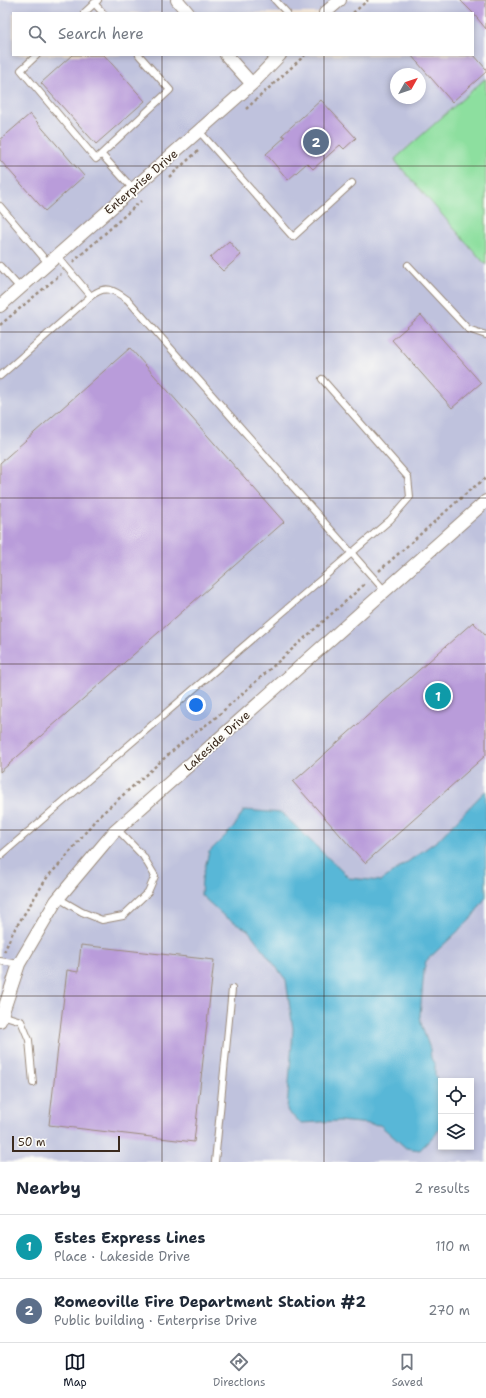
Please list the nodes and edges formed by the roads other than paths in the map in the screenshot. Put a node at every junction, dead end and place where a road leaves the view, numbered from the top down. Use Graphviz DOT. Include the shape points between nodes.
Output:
graph roads {
  1 [pos="177,0"];
  2 [pos="275,0"];
  3 [pos="340,0"];
  4 [pos="96,2"];
  5 [pos="85,12"];
  6 [pos="102,12"];
  7 [pos="187,12"];
  8 [pos="286,12"];
  9 [pos="326,12"];
  10 [pos="36,56"];
  11 [pos="140,56"];
  12 [pos="227,56"];
  13 [pos="279,56"];
  14 [pos="252,84"];
  15 [pos="199,131"];
  16 [pos="102,155"];
  17 [pos="352,183"];
  18 [pos="133,189"];
  19 [pos="0,206"];
  20 [pos="53,259"];
  21 [pos="408,265"];
  22 [pos="0,266"];
  23 [pos="20,288"];
  24 [pos="92,296"];
  25 [pos="0,306"];
  26 [pos="486,335"];
  27 [pos="0,376"];
  28 [pos="322,379"];
  29 [pos="486,501"];
  30 [pos="352,554"];
  31 [pos="385,591"];
  32 [pos="117,830"];
  33 [pos="0,856"];
  34 [pos="58,898"];
  35 [pos="0,961"];
  36 [pos="19,964"];
  37 [pos="232,989"];
  38 [pos="1,1018"];
  39 [pos="33,1083"];
  40 [pos="215,1162"];
  1 -- 7 [label="street"];
  2 -- 8 [label="lane"];
  3 -- 9 [label="street"];
  4 -- 5 [label="lane"];
  4 -- 6 [label="lane"];
  10 -- 16 [label="lane" via="21,70 96,159"];
  11 -- 16 [label="lane" via="170,90"];
  12 -- 14 [label="street"];
  13 -- 14 [label="street, Enterprise Drive"];
  14 -- 15 [label="street, Enterprise Drive"];
  15 -- 17 [label="lane" via="293,238"];
  15 -- 18 [label="street, Enterprise Drive"];
  16 -- 18 [label="lane"];
  18 -- 20 [label="street, Enterprise Drive"];
  19 -- 20 [label="lane"];
  20 -- 23 [label="street, Enterprise Drive"];
  20 -- 24 [label="lane"];
  21 -- 26 [label="lane" via="468,329"];
  22 -- 23 [label="lane"];
  23 -- 25 [label="street, Enterprise Drive"];
  24 -- 27 [label="lane"];
  24 -- 30 [label="lane" via="99,290 113,289 128,300"];
  28 -- 30 [label="lane" via="408,477 410,497 390,520"];
  29 -- 31 [label="street, Lakeside Drive"];
  30 -- 31 [label="lane"];
  30 -- 33 [label="lane"];
  31 -- 32 [label="street, Lakeside Drive"];
  32 -- 34 [label="street, Lakeside Drive"];
  32 -- 34 [label="lane" via="143,856 155,876 148,892 123,916 102,920"];
  34 -- 36 [label="street, Lakeside Drive"];
  35 -- 36 [label="lane"];
  36 -- 38 [label="street, Lakeside Drive"];
  37 -- 40 [label="lane"];
  38 -- 39 [label="lane" via="21,1021 29,1040"];
}
